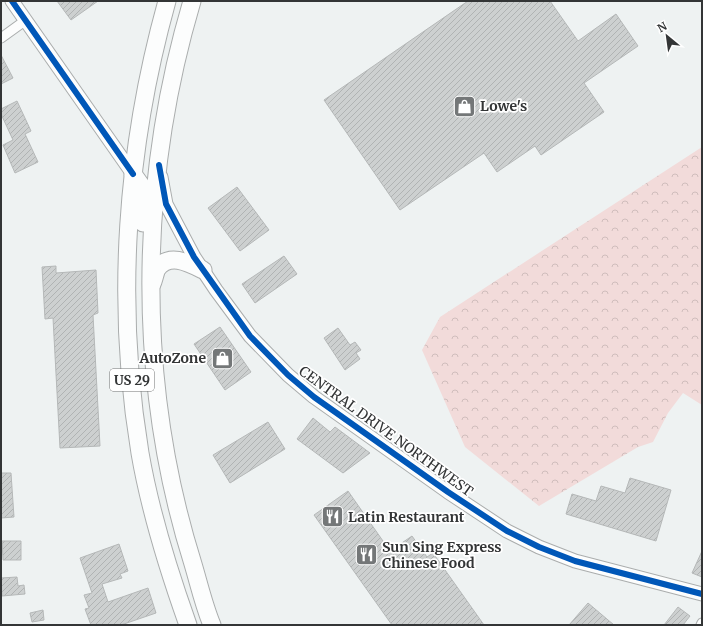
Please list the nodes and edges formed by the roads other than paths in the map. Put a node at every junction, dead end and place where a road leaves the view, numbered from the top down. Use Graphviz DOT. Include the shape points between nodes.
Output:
graph roads {
  1 [pos="12,1"];
  2 [pos="167,1"];
  3 [pos="192,1"];
  4 [pos="26,20"];
  5 [pos="1,38"];
  6 [pos="159,165"];
  7 [pos="133,174"];
  8 [pos="203,270"];
  9 [pos="151,288"];
  10 [pos="152,357"];
  11 [pos="702,594"];
  12 [pos="188,625"];
  13 [pos="212,625"];
  1 -- 4 [label="street"];
  2 -- 7 [label="highway, US 29" via="155,43 142,108"];
  3 -- 6 [label="highway, US 29" via="169,91"];
  4 -- 5 [label="street"];
  4 -- 7 [label="street"];
  6 -- 8 [label="street, CENTRAL DRIVE NORTHWEST" via="166,204"];
  6 -- 9 [label="highway, US 29"];
  7 -- 10 [label="highway" via="143,188 141,300"];
  7 -- 12 [label="highway, US 29" via="126,256 126,314 140,452 159,533"];
  8 -- 9 [label="highway" via="176,259 158,269"];
  8 -- 11 [label="street, CENTRAL DRIVE NORTHWEST" via="250,336 304,389 507,531 575,561"];
  9 -- 10 [label="highway, US 29"];
  10 -- 13 [label="highway, US 29" via="172,484 184,537"];
}
